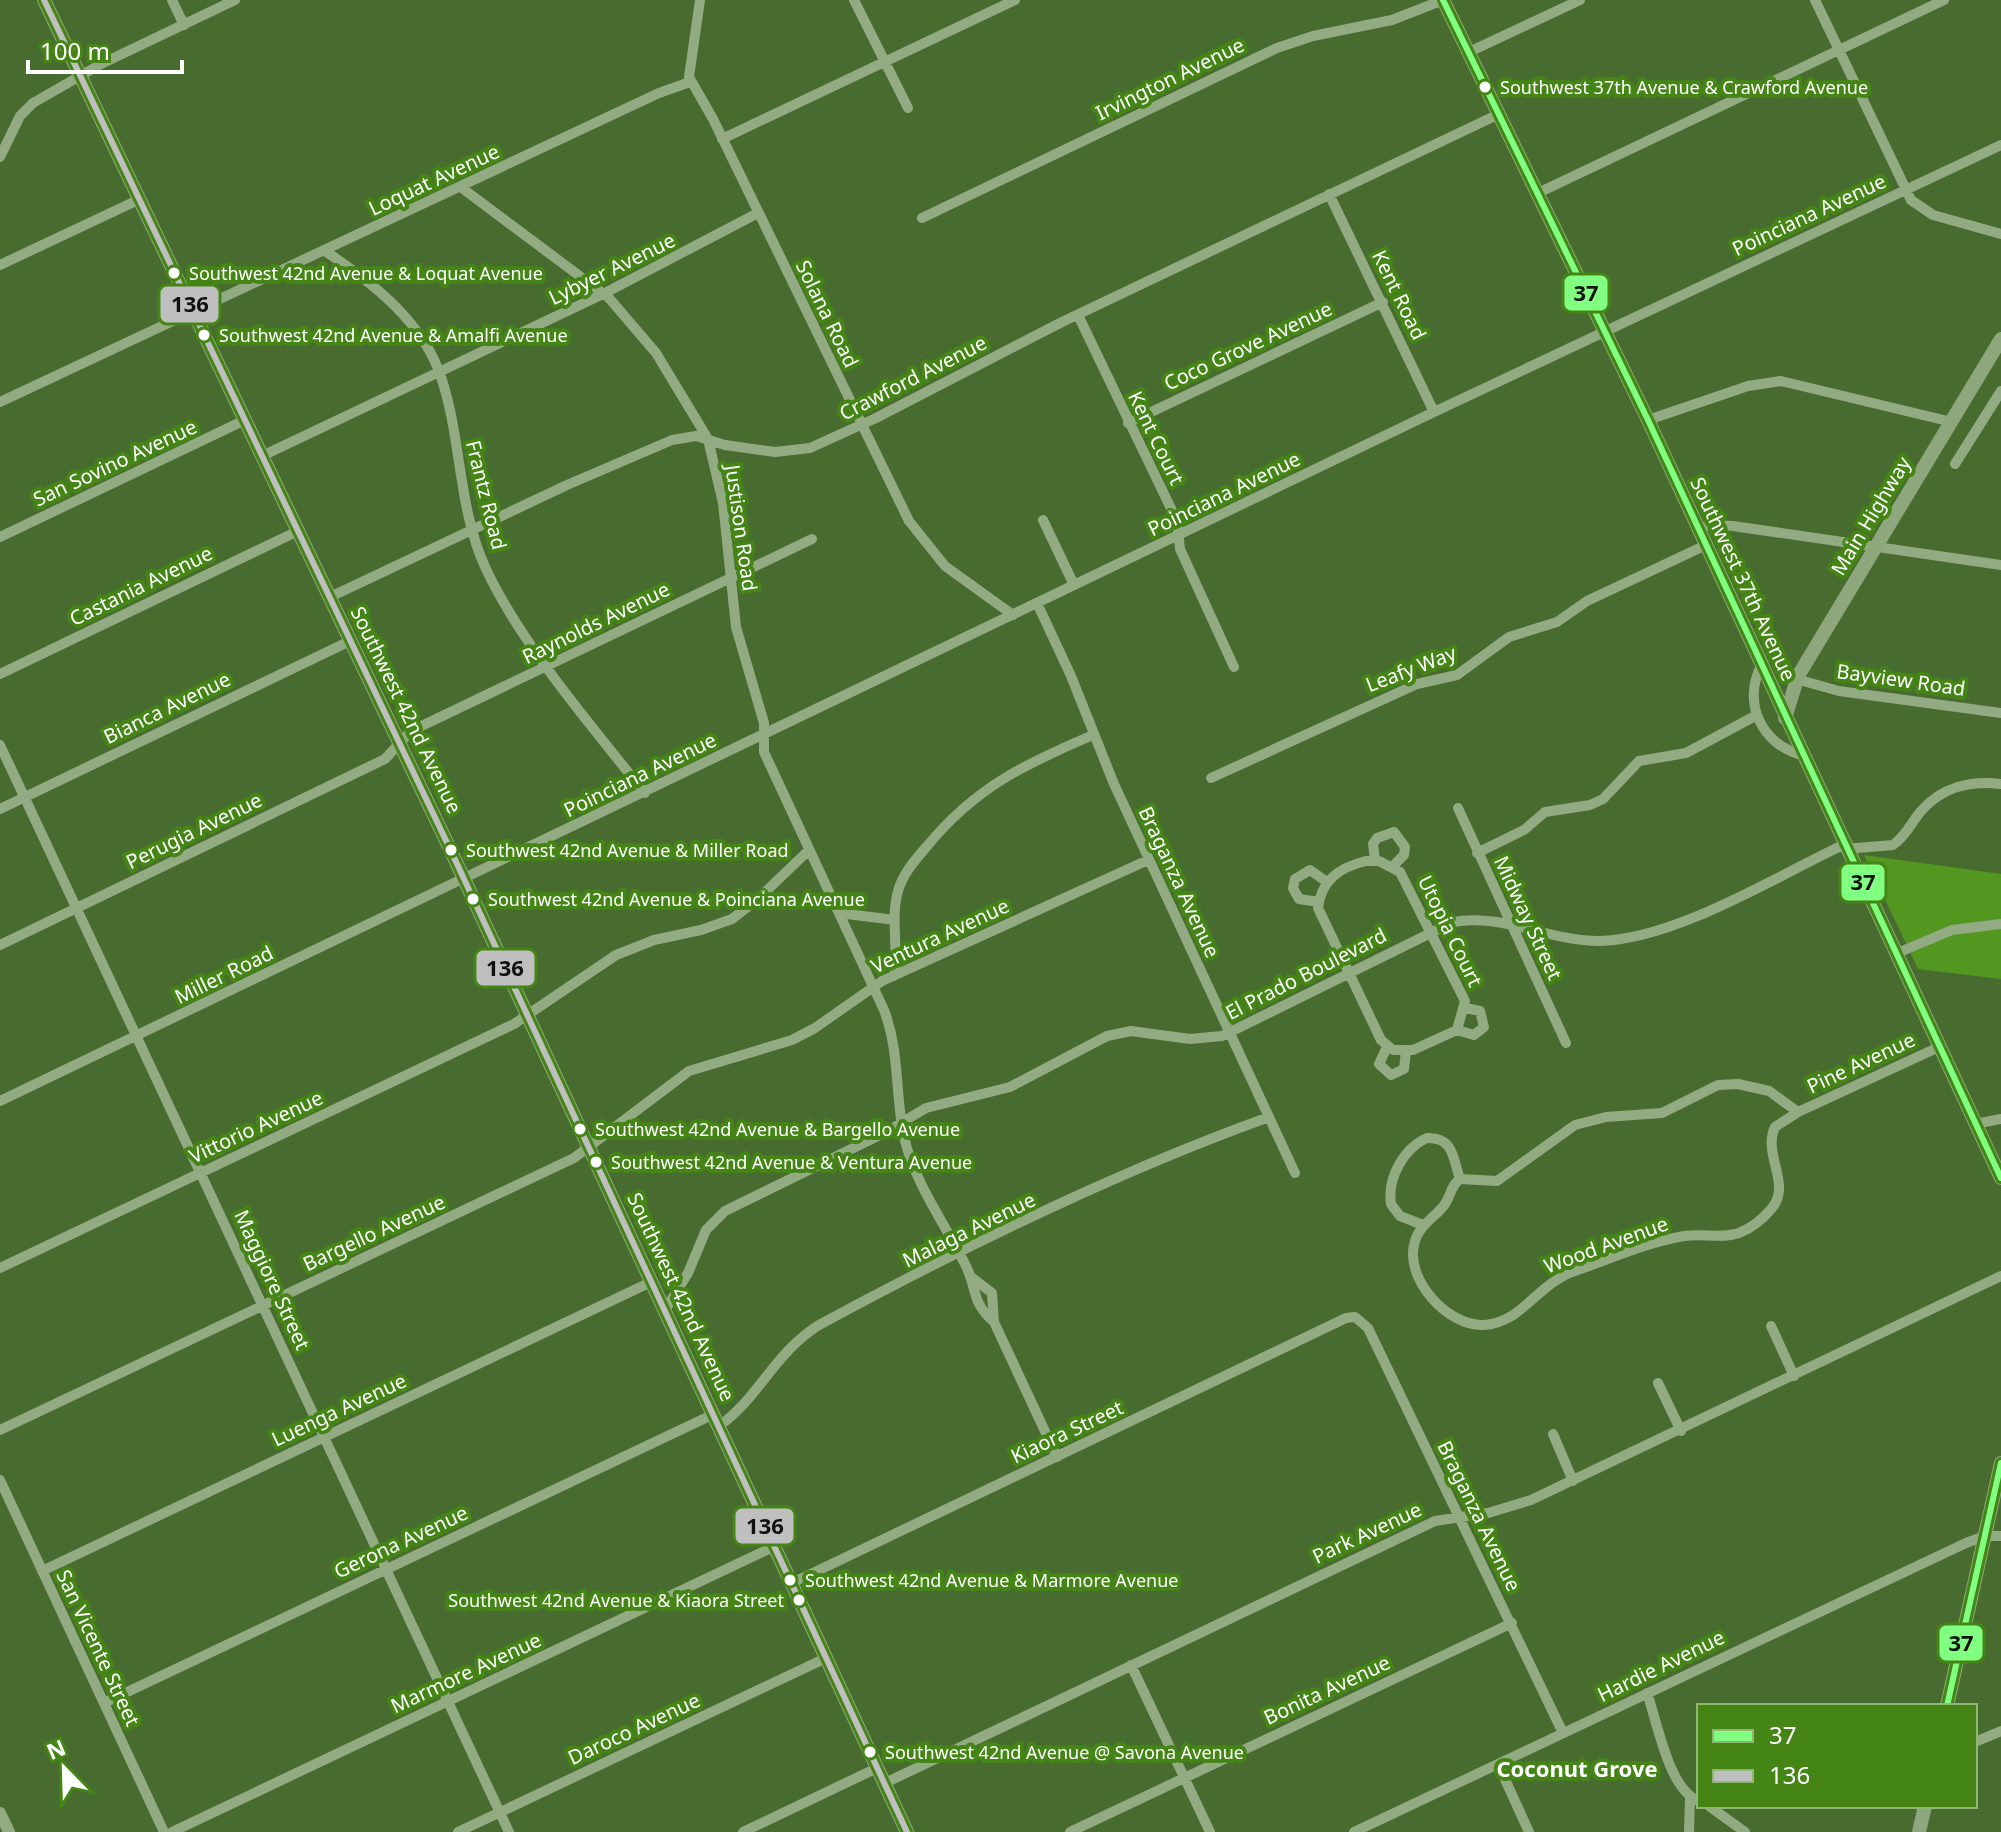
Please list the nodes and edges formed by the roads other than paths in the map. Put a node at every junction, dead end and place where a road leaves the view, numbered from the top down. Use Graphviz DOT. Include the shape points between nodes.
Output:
graph roads {
  1 [pos="44,0"];
  2 [pos="172,0"];
  3 [pos="235,0"];
  4 [pos="700,0"];
  5 [pos="854,0"];
  6 [pos="1015,0"];
  7 [pos="1443,0"];
  8 [pos="1580,0"];
  9 [pos="1815,0"];
  10 [pos="1944,0"];
  11 [pos="184,25"];
  12 [pos="1839,50"];
  13 [pos="1469,52"];
  14 [pos="884,63"];
  15 [pos="80,77"];
  16 [pos="690,82"];
  17 [pos="908,108"];
  18 [pos="1499,114"];
  19 [pos="722,139"];
  20 [pos="2001,145"];
  21 [pos="0,157"];
  22 [pos="462,188"];
  23 [pos="1905,189"];
  24 [pos="1538,193"];
  25 [pos="1329,194"];
  26 [pos="138,200"];
  27 [pos="758,213"];
  28 [pos="922,218"];
  29 [pos="2001,234"];
  30 [pos="325,251"];
  31 [pos="0,265"];
  32 [pos="603,294"];
  33 [pos="1383,302"];
  34 [pos="193,313"];
  35 [pos="1078,315"];
  36 [pos="1605,332"];
  37 [pos="2000,343"];
  38 [pos="439,372"];
  39 [pos="2001,391"];
  40 [pos="0,402"];
  41 [pos="1434,412"];
  42 [pos="245,420"];
  43 [pos="1648,420"];
  44 [pos="1952,422"];
  45 [pos="1128,423"];
  46 [pos="861,425"];
  47 [pos="708,439"];
  48 [pos="262,456"];
  49 [pos="1955,464"];
  50 [pos="1043,520"];
  51 [pos="1698,529"];
  52 [pos="472,530"];
  53 [pos="298,531"];
  54 [pos="1179,536"];
  55 [pos="0,537"];
  56 [pos="812,539"];
  57 [pos="1706,545"];
  58 [pos="1875,547"];
  59 [pos="2001,565"];
  60 [pos="730,577"];
  61 [pos="1074,585"];
  62 [pos="330,597"];
  63 [pos="1037,603"];
  64 [pos="1013,615"];
  65 [pos="350,641"];
  66 [pos="548,667"];
  67 [pos="1234,667"];
  68 [pos="1764,672"];
  69 [pos="0,674"];
  70 [pos="1796,680"];
  71 [pos="2001,713"];
  72 [pos="1757,715"];
  73 [pos="1785,718"];
  74 [pos="764,735"];
  75 [pos="1093,735"];
  76 [pos="0,745"];
  77 [pos="399,745"];
  78 [pos="1802,755"];
  79 [pos="1211,778"];
  80 [pos="2001,784"];
  81 [pos="645,793"];
  82 [pos="25,797"];
  83 [pos="1458,808"];
  84 [pos="0,809"];
  85 [pos="1844,847"];
  86 [pos="808,851"];
  87 [pos="1477,853"];
  88 [pos="1148,860"];
  89 [pos="1375,860"];
  90 [pos="1393,866"];
  91 [pos="464,879"];
  92 [pos="1327,882"];
  93 [pos="1319,902"];
  94 [pos="78,907"];
  95 [pos="839,913"];
  96 [pos="895,920"];
  97 [pos="1511,924"];
  98 [pos="2001,924"];
  99 [pos="1430,932"];
  100 [pos="0,945"];
  101 [pos="1895,954"];
  102 [pos="1349,973"];
  103 [pos="894,976"];
  104 [pos="874,986"];
  105 [pos="1465,1008"];
  106 [pos="526,1016"];
  107 [pos="1457,1030"];
  108 [pos="1230,1031"];
  109 [pos="138,1036"];
  110 [pos="1566,1043"];
  111 [pos="1387,1047"];
  112 [pos="1939,1047"];
  113 [pos="1406,1051"];
  114 [pos="0,1101"];
  115 [pos="1798,1112"];
  116 [pos="1269,1117"];
  117 [pos="2001,1119"];
  118 [pos="902,1122"];
  119 [pos="1975,1124"];
  120 [pos="589,1148"];
  121 [pos="202,1173"];
  122 [pos="1295,1173"];
  123 [pos="2001,1178"];
  124 [pos="1460,1179"];
  125 [pos="1423,1225"];
  126 [pos="960,1254"];
  127 [pos="0,1268"];
  128 [pos="2001,1276"];
  129 [pos="971,1277"];
  130 [pos="651,1282"];
  131 [pos="264,1306"];
  132 [pos="665,1310"];
  133 [pos="1359,1318"];
  134 [pos="994,1322"];
  135 [pos="1771,1326"];
  136 [pos="1794,1376"];
  137 [pos="1658,1383"];
  138 [pos="716,1420"];
  139 [pos="0,1430"];
  140 [pos="1681,1431"];
  141 [pos="1553,1434"];
  142 [pos="325,1437"];
  143 [pos="1057,1457"];
  144 [pos="2001,1463"];
  145 [pos="0,1480"];
  146 [pos="1573,1481"];
  147 [pos="1460,1516"];
  148 [pos="1985,1536"];
  149 [pos="2001,1536"];
  150 [pos="775,1546"];
  151 [pos="386,1569"];
  152 [pos="42,1571"];
  153 [pos="792,1583"];
  154 [pos="1512,1623"];
  155 [pos="826,1658"];
  156 [pos="1131,1665"];
  157 [pos="1647,1693"];
  158 [pos="448,1702"];
  159 [pos="104,1703"];
  160 [pos="1947,1704"];
  161 [pos="2001,1731"];
  162 [pos="1563,1733"];
  163 [pos="1977,1741"];
  164 [pos="1498,1764"];
  165 [pos="877,1768"];
  166 [pos="1185,1778"];
  167 [pos="885,1783"];
  168 [pos="1695,1800"];
  169 [pos="1712,1808"];
  170 [pos="1925,1808"];
  171 [pos="500,1812"];
  172 [pos="0,1813"];
  173 [pos="9,1832"];
  174 [pos="164,1832"];
  175 [pos="172,1832"];
  176 [pos="458,1832"];
  177 [pos="509,1832"];
  178 [pos="743,1832"];
  179 [pos="907,1832"];
  180 [pos="1070,1832"];
  181 [pos="1210,1832"];
  182 [pos="1354,1832"];
  183 [pos="1529,1832"];
  184 [pos="1689,1832"];
  185 [pos="1745,1832"];
  186 [pos="1919,1832"];
  1 -- 15 [label="main road, Southwest 42nd Avenue"];
  2 -- 11 [label="street"];
  3 -- 11 [label="street"];
  4 -- 16 [label="street"];
  5 -- 14 [label="street"];
  6 -- 14 [label="street"];
  7 -- 13 [label="main road, Southwest 37th Avenue"];
  7 -- 28 [label="street, Irvington Avenue" via="1392,20 1277,48"];
  8 -- 13 [label="street"];
  9 -- 12 [label="street"];
  10 -- 12 [label="street"];
  11 -- 15 [label="street"];
  12 -- 23 [label="street"];
  12 -- 24 [label="street"];
  13 -- 18 [label="main road, Southwest 37th Avenue"];
  14 -- 17 [label="street"];
  14 -- 19 [label="street"];
  15 -- 21 [label="street" via="26,108"];
  15 -- 26 [label="main road, Southwest 42nd Avenue"];
  16 -- 19 [label="street, Solana Road"];
  16 -- 22 [label="street, Loquat Avenue"];
  18 -- 24 [label="main road, Southwest 37th Avenue"];
  18 -- 25 [label="street, Crawford Avenue"];
  19 -- 27 [label="street, Solana Road"];
  20 -- 23 [label="street, Poinciana Avenue"];
  22 -- 30 [label="street, Loquat Avenue"];
  22 -- 32 [label="street, Justison Road"];
  23 -- 29 [label="street" via="1927,213"];
  23 -- 36 [label="street, Poinciana Avenue"];
  24 -- 36 [label="main road, Southwest 37th Avenue"];
  25 -- 33 [label="street, Kent Road"];
  25 -- 35 [label="street, Crawford Avenue"];
  26 -- 31 [label="street"];
  26 -- 34 [label="main road, Southwest 42nd Avenue"];
  27 -- 32 [label="street, Lybyer Avenue"];
  27 -- 46 [label="street, Solana Road"];
  30 -- 34 [label="street, Loquat Avenue"];
  30 -- 38 [label="street, Frantz Road" via="394,303"];
  32 -- 38 [label="street, Lybyer Avenue"];
  32 -- 47 [label="street, Justison Road" via="656,353"];
  33 -- 41 [label="street, Kent Road"];
  33 -- 45 [label="street, Coco Grove Avenue"];
  34 -- 40 [label="street, Loquat Avenue"];
  34 -- 42 [label="main road, Southwest 42nd Avenue"];
  35 -- 45 [label="street, Kent Court"];
  35 -- 46 [label="street, Crawford Avenue"];
  36 -- 41 [label="street, Poinciana Avenue"];
  36 -- 43 [label="main road, Southwest 37th Avenue"];
  37 -- 44 [label="main road, Main Highway"];
  38 -- 48 [label="street, Lybyer Avenue"];
  38 -- 52 [label="street, Frantz Road"];
  39 -- 49 [label="street"];
  41 -- 54 [label="street, Poinciana Avenue"];
  42 -- 48 [label="main road, Southwest 42nd Avenue"];
  42 -- 55 [label="street, San Sovino Avenue"];
  43 -- 44 [label="street" via="1748,386 1781,381"];
  43 -- 51 [label="main road, Southwest 37th Avenue"];
  44 -- 58 [label="main road, Main Highway"];
  45 -- 54 [label="street, Kent Court" via="1177,521"];
  46 -- 47 [label="street, Crawford Avenue" via="789,452 755,451"];
  46 -- 64 [label="street, Solana Road" via="926,547"];
  47 -- 52 [label="street, Crawford Avenue" via="690,436 661,443"];
  47 -- 60 [label="street, Justison Road" via="723,503"];
  48 -- 53 [label="main road, Southwest 42nd Avenue"];
  50 -- 61 [label="street"];
  51 -- 57 [label="main road, Southwest 37th Avenue"];
  51 -- 58 [label="street" via="1733,526"];
  52 -- 62 [label="street, Crawford Avenue"];
  52 -- 66 [label="street, Frantz Road" via="499,594"];
  53 -- 62 [label="main road, Southwest 42nd Avenue"];
  53 -- 69 [label="street, Castania Avenue"];
  54 -- 61 [label="street, Poinciana Avenue"];
  54 -- 67 [label="street, Kent Court" via="1180,549"];
  56 -- 60 [label="street, Raynolds Avenue"];
  57 -- 68 [label="main road, Southwest 37th Avenue"];
  57 -- 79 [label="street, Leafy Way" via="1587,601 1557,622 1509,637 1457,675 1410,687"];
  58 -- 59 [label="street"];
  58 -- 70 [label="main road, Main Highway"];
  60 -- 66 [label="street, Raynolds Avenue"];
  60 -- 74 [label="street, Justison Road" via="736,627"];
  61 -- 63 [label="street, Poinciana Avenue"];
  62 -- 65 [label="main road, Southwest 42nd Avenue"];
  63 -- 64 [label="street, Poinciana Avenue"];
  63 -- 75 [label="street, Braganza Avenue"];
  64 -- 74 [label="street, Poinciana Avenue"];
  65 -- 77 [label="main road, Southwest 42nd Avenue"];
  65 -- 82 [label="street, Bianca Avenue"];
  66 -- 77 [label="street, Raynolds Avenue" via="411,731"];
  66 -- 81 [label="street, Frantz Road"];
  68 -- 70 [label="main road" via="1783,684"];
  68 -- 72 [label="street" via="1752,691"];
  68 -- 73 [label="main road, Southwest 37th Avenue"];
  70 -- 71 [label="street, Bayview Road" via="1839,691"];
  70 -- 73 [label="main road, Main Highway"];
  72 -- 78 [label="street" via="1777,744"];
  72 -- 87 [label="street" via="1686,753 1639,761 1596,803 1545,812 1524,830"];
  73 -- 78 [label="main road, Southwest 37th Avenue"];
  74 -- 81 [label="street, Poinciana Avenue"];
  74 -- 86 [label="street, Justison Road" via="767,760"];
  75 -- 88 [label="street, Braganza Avenue"];
  75 -- 96 [label="street" via="1008,774 965,804 906,873"];
  76 -- 82 [label="street, Maggiore Street"];
  77 -- 91 [label="main road, Southwest 42nd Avenue"];
  77 -- 94 [label="street, Perugia Avenue" via="385,759"];
  78 -- 85 [label="main road, Southwest 37th Avenue"];
  80 -- 85 [label="street" via="1972,782 1952,788 1926,806 1893,845"];
  81 -- 91 [label="street, Poinciana Avenue"];
  82 -- 84 [label="street, Bianca Avenue"];
  82 -- 94 [label="street, Maggiore Street"];
  83 -- 87 [label="street, Midway Street"];
  85 -- 97 [label="street, El Prado Boulevard" via="1651,932 1594,941"];
  85 -- 101 [label="main road, Southwest 37th Avenue"];
  86 -- 95 [label="street, Justison Road"];
  86 -- 106 [label="street, Vittorio Avenue" via="732,919 654,940 606,960"];
  87 -- 97 [label="street, Midway Street"];
  88 -- 103 [label="street, Ventura Avenue"];
  88 -- 108 [label="street, Braganza Avenue"];
  89 -- 90 [label="street, Utopia Court"];
  89 -- 90 [label="street" via="1377,838 1394,832 1405,847"];
  89 -- 92 [label="street" via="1344,868"];
  90 -- 99 [label="street, Utopia Court"];
  91 -- 106 [label="main road, Southwest 42nd Avenue"];
  91 -- 109 [label="street, Miller Road"];
  92 -- 93 [label="street"];
  92 -- 93 [label="street" via="1310,870 1295,879 1299,899"];
  93 -- 102 [label="street"];
  94 -- 100 [label="street, Perugia Avenue"];
  94 -- 109 [label="street, Maggiore Street"];
  95 -- 96 [label="street"];
  95 -- 104 [label="street, Justison Road"];
  96 -- 103 [label="street"];
  97 -- 99 [label="street, El Prado Boulevard" via="1468,920"];
  97 -- 110 [label="street, Midway Street"];
  98 -- 101 [label="street" via="1952,930"];
  99 -- 102 [label="street, El Prado Boulevard"];
  99 -- 105 [label="street, Utopia Court"];
  101 -- 112 [label="main road, Southwest 37th Avenue"];
  102 -- 108 [label="street, El Prado Boulevard"];
  102 -- 111 [label="street"];
  103 -- 104 [label="street, Ventura Avenue"];
  104 -- 118 [label="street, Justison Road" via="893,1039"];
  104 -- 120 [label="street, Ventura Avenue" via="806,1033 683,1074"];
  105 -- 107 [label="street, Utopia Court"];
  105 -- 107 [label="street" via="1480,1011 1484,1027 1472,1035"];
  106 -- 120 [label="main road, Southwest 42nd Avenue"];
  106 -- 121 [label="street, Vittorio Avenue"];
  107 -- 113 [label="street"];
  108 -- 116 [label="street, Braganza Avenue"];
  108 -- 118 [label="street, El Prado Boulevard" via="1203,1039 1131,1031 1107,1036 1019,1083 926,1108"];
  109 -- 114 [label="street, Miller Road"];
  109 -- 121 [label="street, Maggiore Street"];
  111 -- 113 [label="street"];
  111 -- 113 [label="street" via="1379,1064 1391,1075 1404,1069"];
  112 -- 115 [label="street, Pine Avenue"];
  112 -- 119 [label="main road, Southwest 37th Avenue"];
  115 -- 124 [label="street" via="1769,1091 1718,1085 1662,1113 1575,1125 1497,1181"];
  115 -- 125 [label="street, Wood Avenue" via="1773,1130 1780,1195 1755,1225 1734,1234 1681,1236 1567,1274 1545,1284 1504,1320 1486,1325 1466,1322 1434,1299 1412,1258"];
  116 -- 122 [label="street, Braganza Avenue"];
  116 -- 126 [label="street, Malaga Avenue" via="1189,1146"];
  117 -- 119 [label="street"];
  118 -- 126 [label="street, Justison Road" via="921,1185"];
  118 -- 132 [label="street, El Prado Boulevard" via="720,1215 706,1230"];
  119 -- 123 [label="main road, Southwest 37th Avenue"];
  120 -- 130 [label="main road, Southwest 42nd Avenue"];
  120 -- 131 [label="street, Bargello Avenue"];
  121 -- 127 [label="street, Vittorio Avenue"];
  121 -- 131 [label="street, Maggiore Street"];
  124 -- 125 [label="street, Wood Avenue"];
  124 -- 125 [label="street" via="1444,1141 1427,1138 1409,1151 1391,1185 1391,1204 1400,1216"];
  126 -- 129 [label="street, Justison Road"];
  126 -- 138 [label="street, Malaga Avenue" via="809,1331 785,1351 738,1411"];
  128 -- 136 [label="street, Park Avenue"];
  129 -- 134 [label="street" via="977,1306"];
  129 -- 134 [label="street" via="992,1293"];
  130 -- 132 [label="main road, Southwest 42nd Avenue"];
  130 -- 142 [label="street, Luenga Avenue"];
  131 -- 139 [label="street, Bargello Avenue"];
  131 -- 142 [label="street, Maggiore Street"];
  132 -- 138 [label="main road, Southwest 42nd Avenue"];
  133 -- 143 [label="street, Kiaora Street" via="1346,1318"];
  133 -- 147 [label="street, Braganza Avenue"];
  134 -- 143 [label="street"];
  135 -- 136 [label="street"];
  136 -- 140 [label="street, Park Avenue"];
  137 -- 140 [label="street"];
  138 -- 150 [label="main road, Southwest 42nd Avenue"];
  138 -- 151 [label="street, Gerona Avenue"];
  140 -- 146 [label="street, Park Avenue"];
  141 -- 146 [label="street"];
  142 -- 151 [label="street, Maggiore Street"];
  142 -- 152 [label="street, Luenga Avenue"];
  143 -- 153 [label="street, Kiaora Street"];
  144 -- 148 [label="main road"];
  145 -- 152 [label="street, San Vicente Street"];
  146 -- 147 [label="street, Park Avenue" via="1519,1505"];
  147 -- 154 [label="street, Braganza Avenue"];
  147 -- 156 [label="street, Park Avenue" via="1421,1527"];
  148 -- 149 [label="street"];
  148 -- 157 [label="street, Hardie Avenue"];
  148 -- 160 [label="main road"];
  150 -- 153 [label="main road, Southwest 42nd Avenue"];
  150 -- 158 [label="street, Marmore Avenue"];
  151 -- 158 [label="street, Maggiore Street"];
  151 -- 159 [label="street, Gerona Avenue"];
  152 -- 159 [label="street, San Vicente Street"];
  153 -- 155 [label="main road, Southwest 42nd Avenue"];
  154 -- 162 [label="street, Braganza Avenue"];
  154 -- 166 [label="street, Bonita Avenue"];
  155 -- 165 [label="main road, Southwest 42nd Avenue"];
  155 -- 171 [label="street, Daroco Avenue"];
  156 -- 166 [label="street"];
  156 -- 167 [label="street, Park Avenue"];
  157 -- 162 [label="street, Hardie Avenue"];
  157 -- 168 [label="street" via="1672,1773"];
  158 -- 171 [label="street, Maggiore Street"];
  158 -- 175 [label="street, Marmore Avenue"];
  159 -- 174 [label="street, San Vicente Street"];
  161 -- 163 [label="street"];
  162 -- 164 [label="street, Hardie Avenue"];
  164 -- 182 [label="street, Hardie Avenue"];
  164 -- 183 [label="street"];
  165 -- 167 [label="main road, Southwest 42nd Avenue"];
  165 -- 178 [label="street"];
  166 -- 180 [label="street, Bonita Avenue"];
  166 -- 181 [label="street"];
  167 -- 179 [label="main road, Southwest 42nd Avenue"];
  168 -- 184 [label="street"];
  169 -- 185 [label="street"];
  170 -- 186 [label="main road"];
  171 -- 176 [label="street, Daroco Avenue"];
  171 -- 177 [label="street, Maggiore Street"];
  172 -- 173 [label="street"];
}
